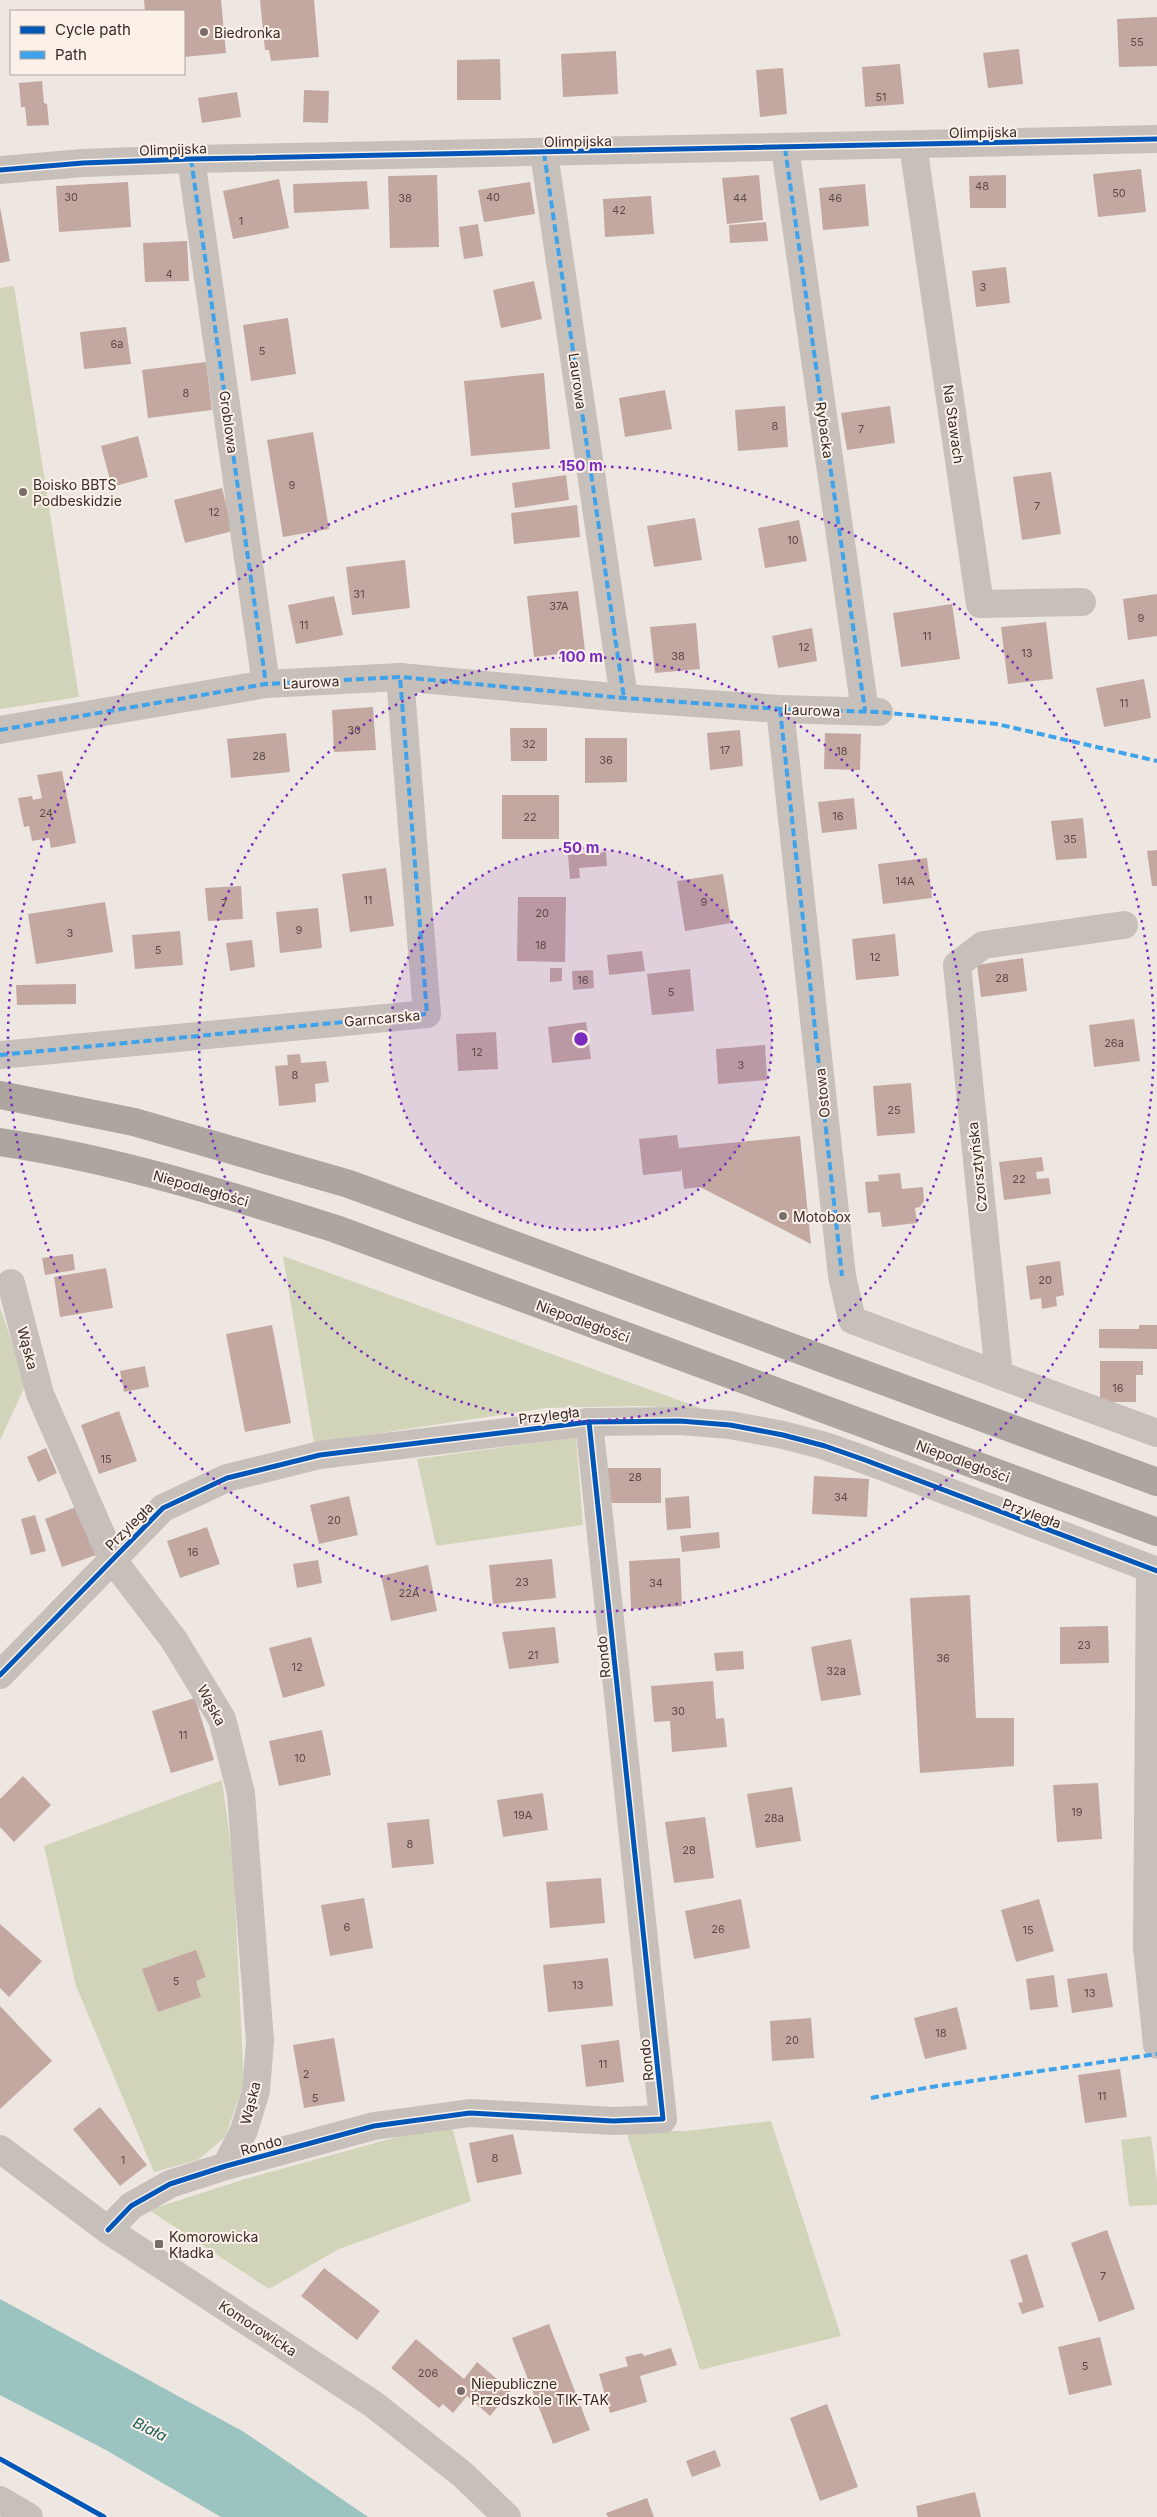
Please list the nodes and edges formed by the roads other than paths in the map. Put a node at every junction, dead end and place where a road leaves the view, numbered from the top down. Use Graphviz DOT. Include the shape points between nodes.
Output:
graph roads {
  1 [pos="1157,139"];
  2 [pos="913,145"];
  3 [pos="785,148"];
  4 [pos="544,153"];
  5 [pos="191,159"];
  6 [pos="0,170"];
  7 [pos="1082,602"];
  8 [pos="400,677"];
  9 [pos="266,684"];
  10 [pos="624,698"];
  11 [pos="780,709"];
  12 [pos="872,712"];
  13 [pos="0,730"];
  14 [pos="1124,925"];
  15 [pos="0,1055"];
  16 [pos="0,1095"];
  17 [pos="0,1142"];
  18 [pos="10,1283"];
  19 [pos="999,1375"];
  20 [pos="589,1422"];
  21 [pos="1157,1433"];
  22 [pos="1157,1482"];
  23 [pos="1157,1532"];
  24 [pos="112,1558"];
  25 [pos="1154,1570"];
  26 [pos="0,1675"];
  27 [pos="1157,2045"];
  28 [pos="0,2150"];
  29 [pos="226,2166"];
  30 [pos="108,2230"];
  31 [pos="0,2500"];
  32 [pos="29,2517"];
  33 [pos="507,2517"];
  1 -- 2 [label="street, Olimpijska"];
  2 -- 3 [label="street, Olimpijska"];
  2 -- 7 [label="street, Na Stawach" via="980,604"];
  3 -- 4 [label="street, Olimpijska"];
  3 -- 12 [label="street, Rybacka"];
  4 -- 5 [label="street, Olimpijska"];
  4 -- 10 [label="street, Laurowa"];
  5 -- 6 [label="street, Olimpijska"];
  5 -- 9 [label="street, Groblowa"];
  8 -- 9 [label="street, Laurowa"];
  8 -- 10 [label="street, Laurowa"];
  8 -- 15 [label="street, Garncarska" via="427,1014"];
  9 -- 13 [label="street, Laurowa"];
  10 -- 11 [label="street, Laurowa"];
  11 -- 12 [label="street, Laurowa"];
  11 -- 19 [label="street, Ostowa" via="842,1276 852,1320"];
  14 -- 19 [label="street, Czorsztyńska" via="983,945 957,966"];
  16 -- 22 [label="highway" via="134,1122 349,1184"];
  17 -- 23 [label="highway, Niepodległości" via="119,1166 224,1193 336,1230"];
  18 -- 24 [label="street, Wąska" via="40,1394"];
  19 -- 21 [label="street"];
  20 -- 24 [label="street, Przyległa" via="320,1455 227,1478 162,1508"];
  20 -- 25 [label="street, Przyległa" via="696,1422 792,1437 857,1457"];
  20 -- 29 [label="street, Rondo" via="663,2119 613,2121 470,2113 374,2126"];
  24 -- 26 [label="street, Przyległa"];
  24 -- 29 [label="street, Wąska" via="174,1640 222,1719 241,1793 260,2041 256,2091 244,2130"];
  25 -- 27 [label="street" via="1147,1947"];
  28 -- 30 [label="street, Komorowicka"];
  29 -- 30 [label="street, Rondo" via="170,2184 131,2206"];
  30 -- 33 [label="street, Komorowicka" via="373,2404 462,2474"];
  31 -- 32 [label="street"];
}
